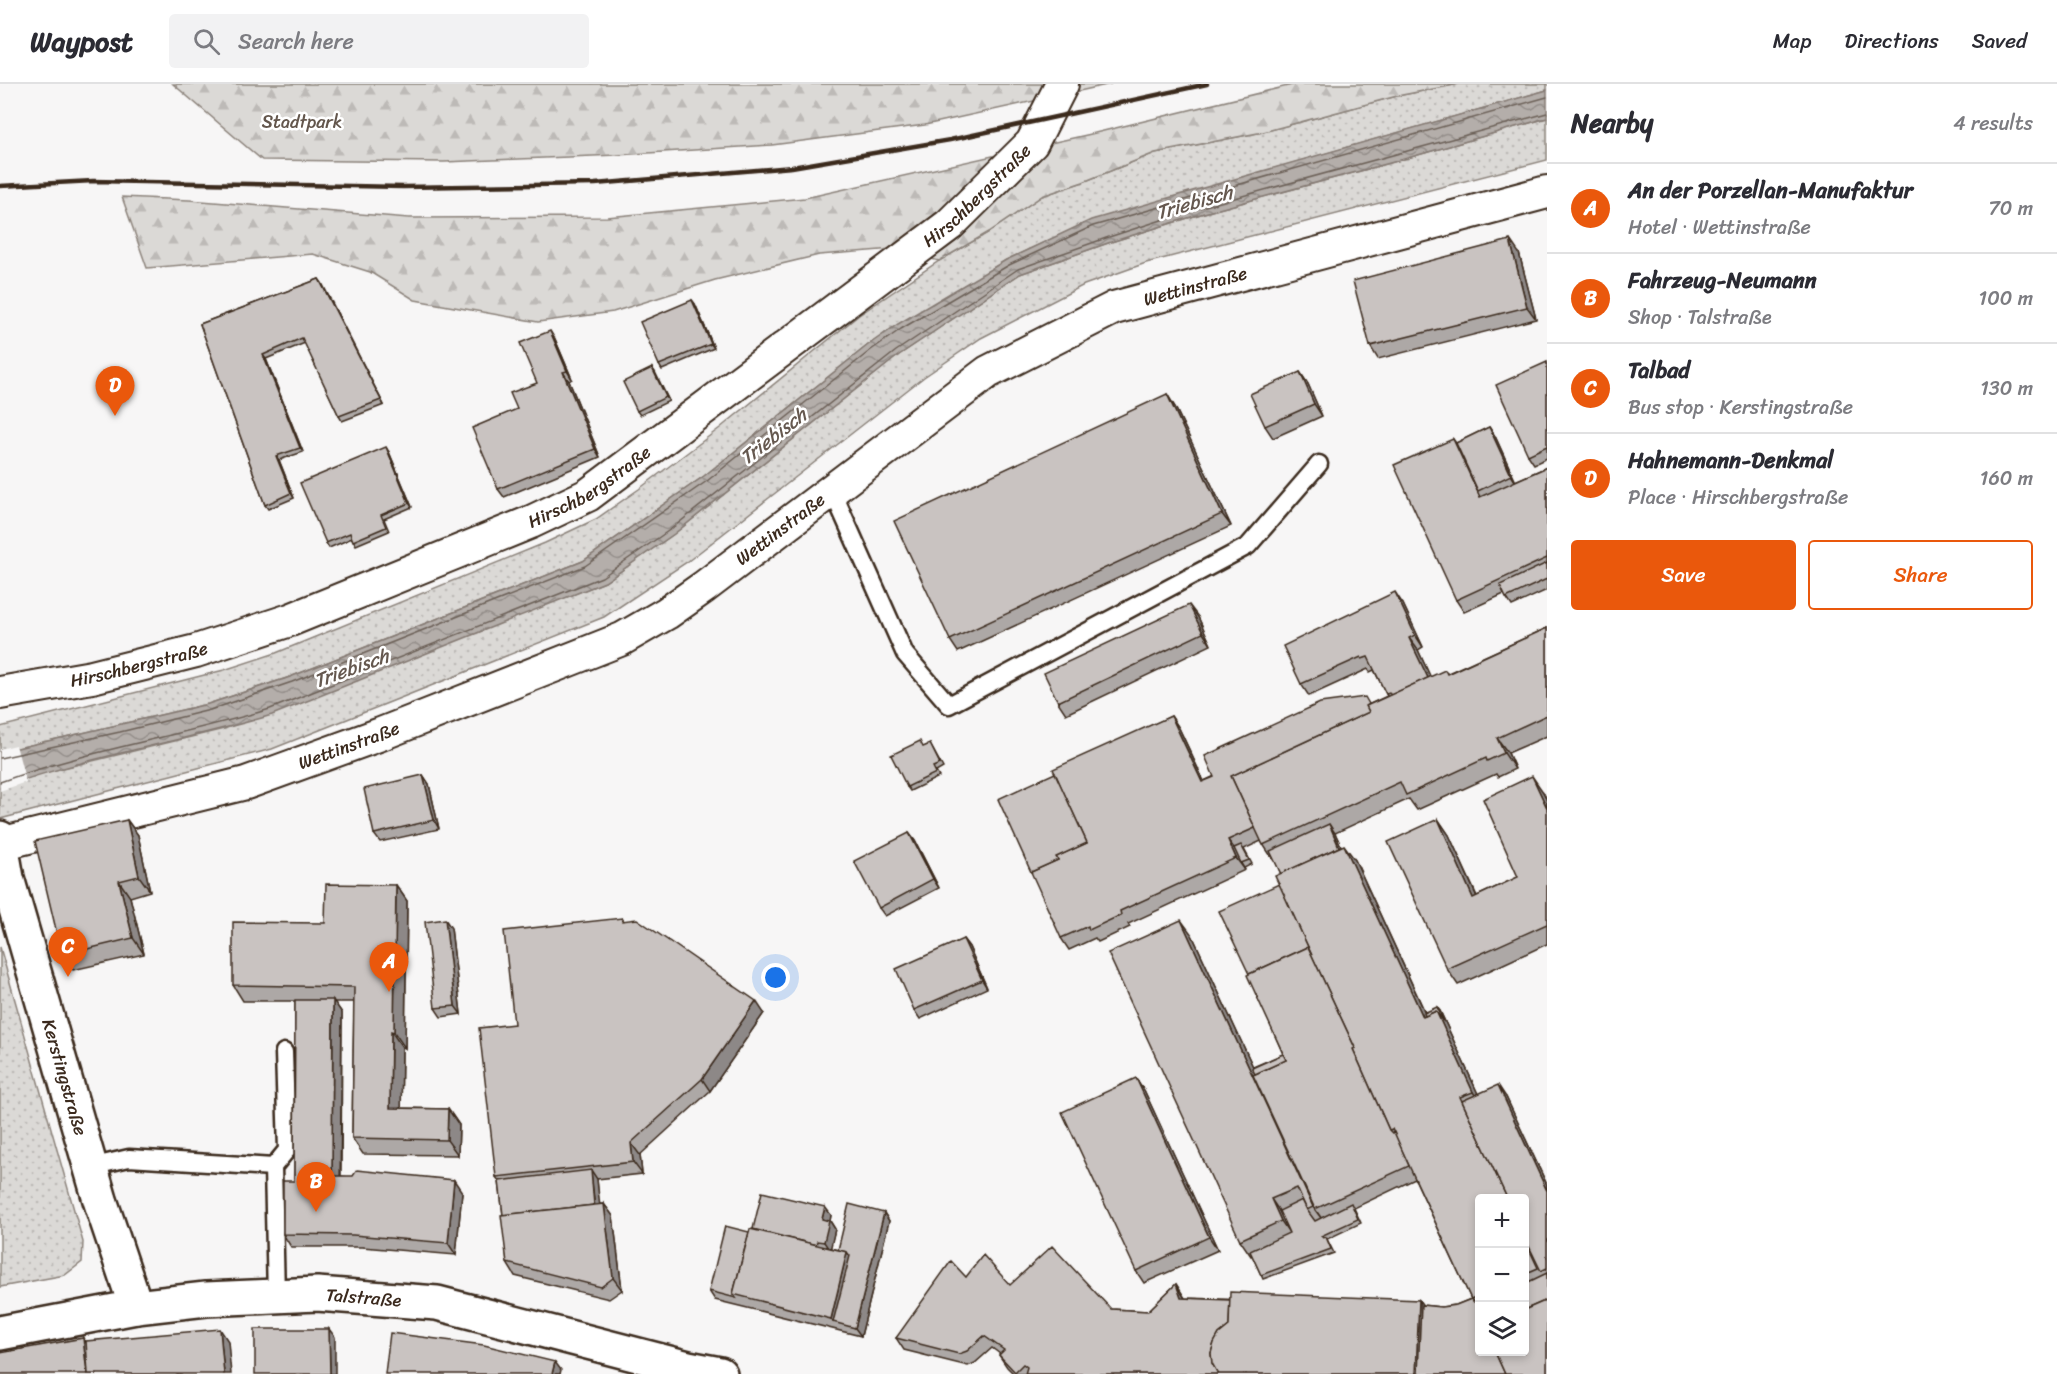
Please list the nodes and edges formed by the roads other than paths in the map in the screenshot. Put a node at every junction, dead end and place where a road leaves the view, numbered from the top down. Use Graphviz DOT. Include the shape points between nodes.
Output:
graph roads {
  1 [pos="1062,84"];
  2 [pos="1547,192"];
  3 [pos="1319,464"];
  4 [pos="832,490"];
  5 [pos="0,693"];
  6 [pos="0,838"];
  7 [pos="0,843"];
  8 [pos="284,1052"];
  9 [pos="90,1167"];
  10 [pos="273,1167"];
  11 [pos="276,1296"];
  12 [pos="136,1307"];
  13 [pos="0,1333"];
  14 [pos="691,1371"];
  15 [pos="720,1374"];
  1 -- 5 [label="street, Hirschbergstraße" via="1032,143 949,225 588,495 290,620 196,651 92,677"];
  2 -- 4 [label="street, Wettinstraße" via="1113,308 988,372"];
  3 -- 4 [label="lane" via="1248,546 949,705 905,654"];
  4 -- 7 [label="street, Wettinstraße" via="704,587 622,639 246,783"];
  6 -- 7 [label="main road, Kerstingstraße"];
  7 -- 9 [label="main road, Kerstingstraße"];
  8 -- 10 [label="lane" via="287,1150"];
  9 -- 10 [label="lane" via="129,1158"];
  9 -- 12 [label="main road, Kerstingstraße"];
  10 -- 11 [label="lane"];
  11 -- 12 [label="main road, Talstraße"];
  11 -- 14 [label="main road, Talstraße" via="317,1294 437,1303"];
  12 -- 13 [label="main road, Talstraße"];
  14 -- 15 [label="main road, Talstraße"];
}
